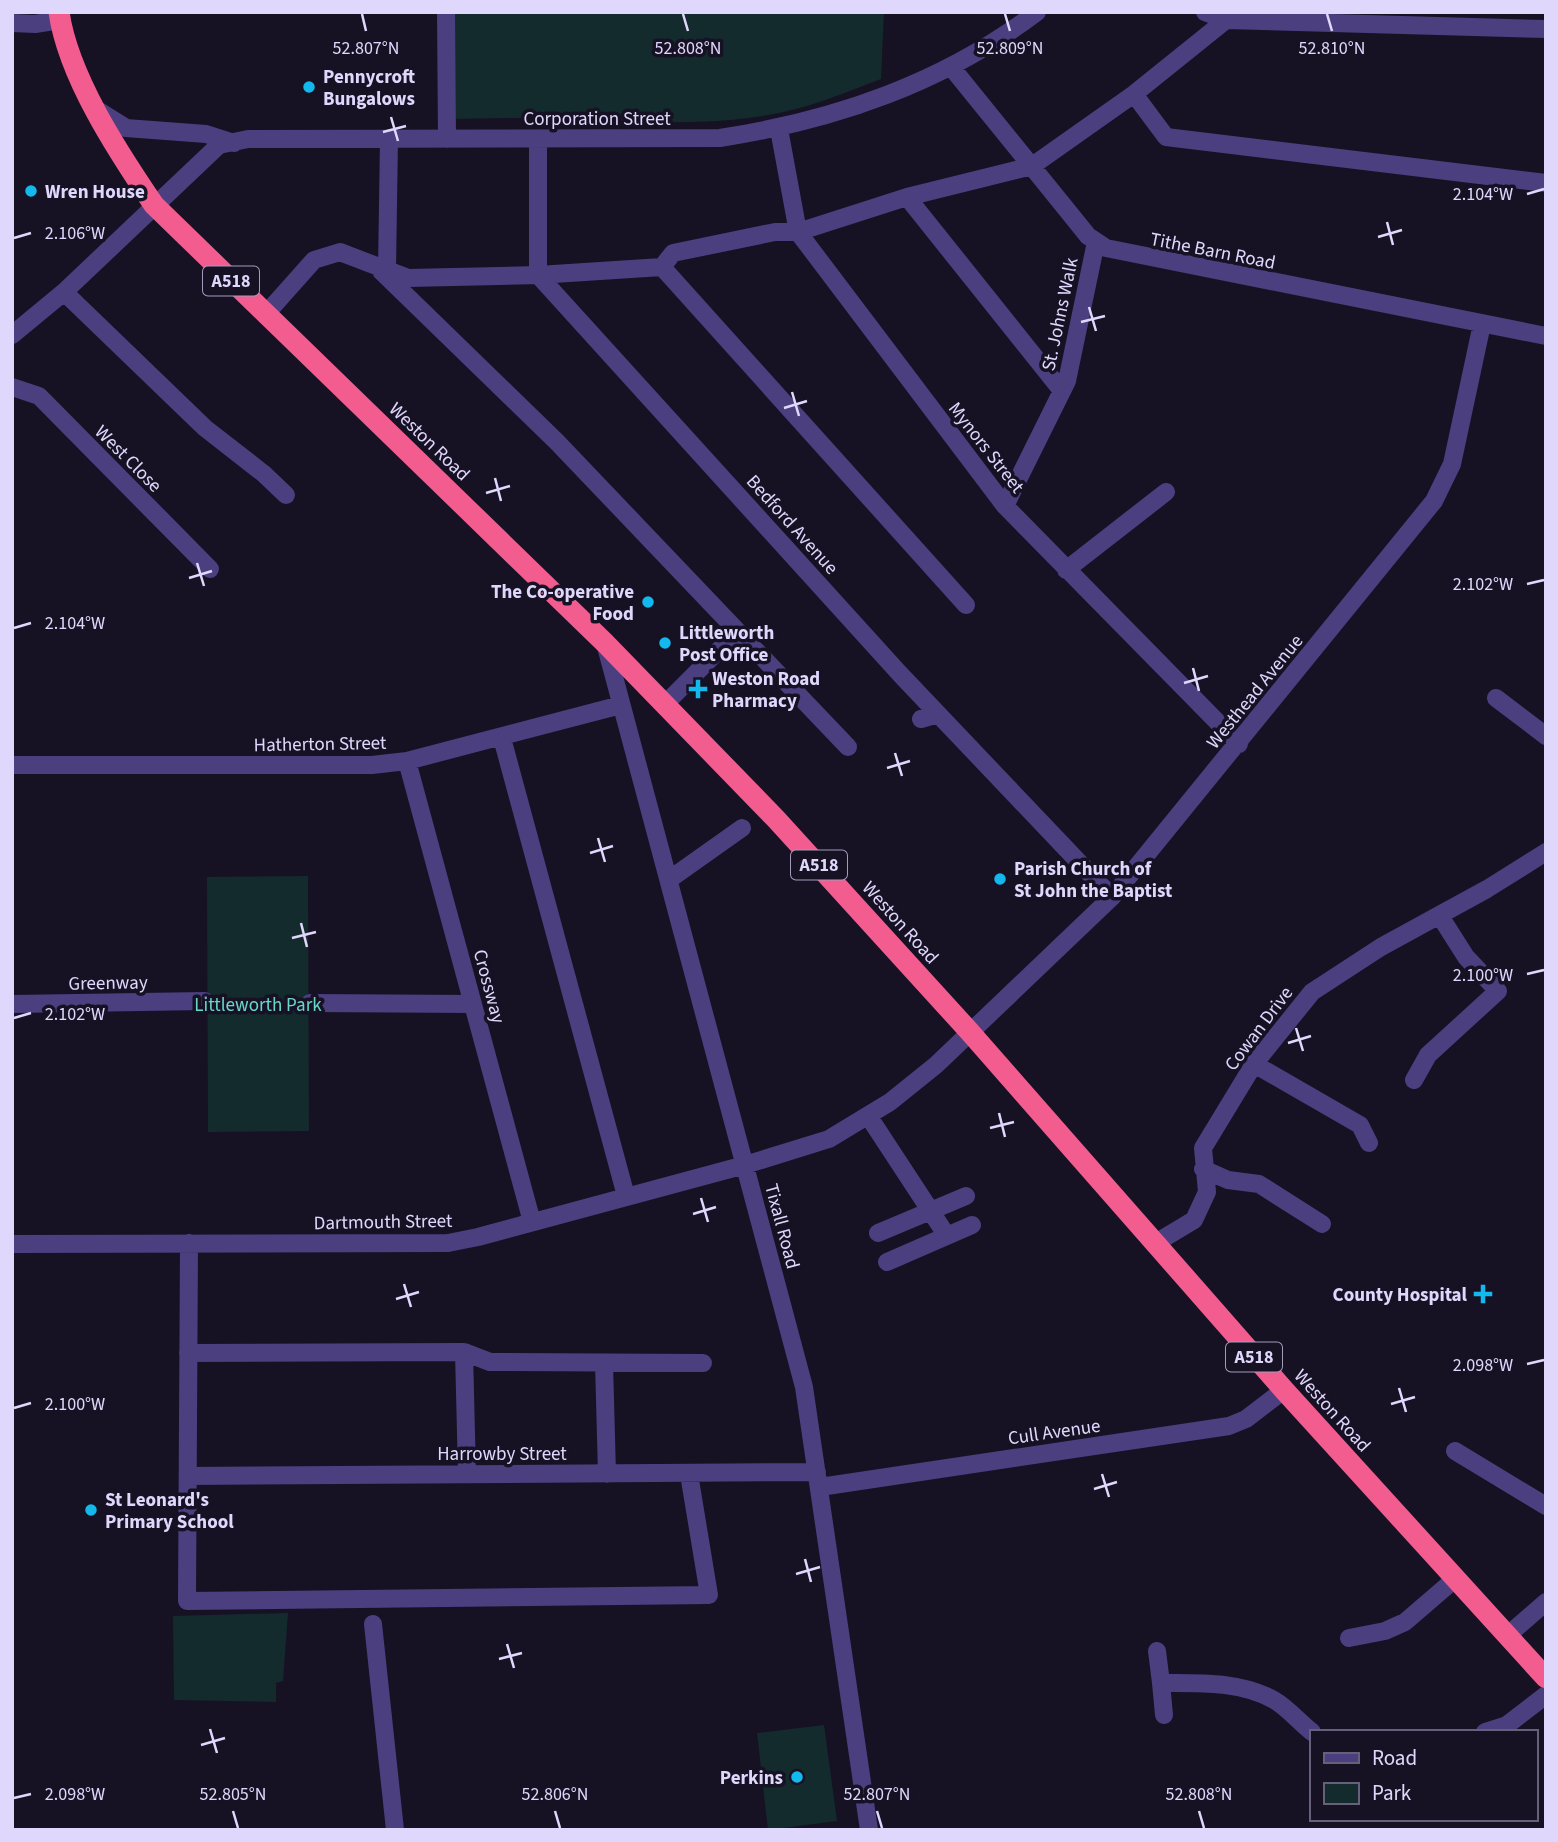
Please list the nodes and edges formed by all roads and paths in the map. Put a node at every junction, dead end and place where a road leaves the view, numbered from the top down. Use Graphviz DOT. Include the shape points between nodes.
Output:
graph roads {
  1 [pos="446,12"];
  2 [pos="1037,12"];
  3 [pos="1205,12"];
  4 [pos="60,16"];
  5 [pos="1229,16"];
  6 [pos="12,23"];
  7 [pos="1546,29"];
  8 [pos="953,68"];
  9 [pos="1133,94"];
  10 [pos="94,108"];
  11 [pos="779,129"];
  12 [pos="389,139"];
  13 [pos="447,139"];
  14 [pos="538,140"];
  15 [pos="234,143"];
  16 [pos="1032,166"];
  17 [pos="1546,183"];
  18 [pos="907,197"];
  19 [pos="154,205"];
  20 [pos="798,232"];
  21 [pos="1096,242"];
  22 [pos="662,267"];
  23 [pos="381,268"];
  24 [pos="538,275"];
  25 [pos="64,292"];
  26 [pos="265,315"];
  27 [pos="1482,324"];
  28 [pos="12,335"];
  29 [pos="1546,336"];
  30 [pos="12,387"];
  31 [pos="1062,391"];
  32 [pos="1166,492"];
  33 [pos="286,495"];
  34 [pos="1005,506"];
  35 [pos="210,569"];
  36 [pos="1066,570"];
  37 [pos="966,605"];
  38 [pos="737,632"];
  39 [pos="605,643"];
  40 [pos="1496,698"];
  41 [pos="666,703"];
  42 [pos="621,705"];
  43 [pos="1546,736"];
  44 [pos="502,738"];
  45 [pos="1239,744"];
  46 [pos="848,747"];
  47 [pos="407,761"];
  48 [pos="12,765"];
  49 [pos="742,828"];
  50 [pos="1546,852"];
  51 [pos="670,879"];
  52 [pos="1112,897"];
  53 [pos="1440,916"];
  54 [pos="205,1001"];
  55 [pos="310,1003"];
  56 [pos="12,1004"];
  57 [pos="473,1004"];
  58 [pos="969,1031"];
  59 [pos="1254,1064"];
  60 [pos="1414,1080"];
  61 [pos="869,1117"];
  62 [pos="1368,1143"];
  63 [pos="745,1165"];
  64 [pos="1203,1169"];
  65 [pos="626,1196"];
  66 [pos="966,1196"];
  67 [pos="930,1212"];
  68 [pos="532,1222"];
  69 [pos="1322,1224"];
  70 [pos="972,1225"];
  71 [pos="878,1234"];
  72 [pos="947,1236"];
  73 [pos="188,1243"];
  74 [pos="12,1244"];
  75 [pos="1154,1244"];
  76 [pos="887,1262"];
  77 [pos="464,1352"];
  78 [pos="188,1353"];
  79 [pos="604,1363"];
  80 [pos="703,1363"];
  81 [pos="1284,1390"];
  82 [pos="1455,1451"];
  83 [pos="467,1474"];
  84 [pos="607,1474"];
  85 [pos="689,1474"];
  86 [pos="188,1476"];
  87 [pos="818,1479"];
  88 [pos="1546,1506"];
  89 [pos="1455,1579"];
  90 [pos="1546,1602"];
  91 [pos="373,1624"];
  92 [pos="1508,1635"];
  93 [pos="1349,1638"];
  94 [pos="1157,1651"];
  95 [pos="1546,1678"];
  96 [pos="1161,1683"];
  97 [pos="1546,1695"];
  98 [pos="1164,1715"];
  99 [pos="1310,1730"];
  100 [pos="1491,1730"];
  101 [pos="395,1830"];
  102 [pos="870,1830"];
  1 -- 13 [label="street"];
  2 -- 8 [label="street, Corporation Street"];
  3 -- 5 [label="street"];
  4 -- 6 [label="street" via="35,24"];
  4 -- 10 [label="highway, Weston Road"];
  5 -- 7 [label="street"];
  5 -- 9 [label="street"];
  8 -- 11 [label="street, Corporation Street" via="865,104"];
  8 -- 16 [label="street, Tithe Barn Road"];
  9 -- 16 [label="street"];
  9 -- 17 [label="street" via="1167,137"];
  10 -- 15 [label="street" via="125,128 206,134"];
  10 -- 19 [label="highway, Weston Road"];
  11 -- 14 [label="street, Corporation Street" via="720,138"];
  11 -- 20 [label="street, Mynors Street"];
  12 -- 13 [label="street, Corporation Street"];
  12 -- 15 [label="street, Corporation Street" via="248,139"];
  12 -- 23 [label="street"];
  13 -- 14 [label="street, Corporation Street"];
  14 -- 24 [label="street"];
  15 -- 19 [label="street, Corporation Street" via="219,145"];
  16 -- 18 [label="street"];
  16 -- 21 [label="street, Tithe Barn Road"];
  18 -- 20 [label="street"];
  18 -- 31 [label="street"];
  19 -- 25 [label="street, Corporation Street"];
  19 -- 26 [label="highway, Weston Road / A518"];
  20 -- 22 [label="street" via="775,232 673,253"];
  20 -- 34 [label="street, Mynors Street"];
  21 -- 27 [label="street, Tithe Barn Road" via="1124,253"];
  21 -- 31 [label="street, St. Johns Walk"];
  22 -- 24 [label="street"];
  22 -- 37 [label="street"];
  23 -- 24 [label="street" via="408,278"];
  23 -- 26 [label="street" via="341,252 313,260"];
  23 -- 38 [label="street" via="557,442"];
  24 -- 52 [label="street, Bedford Avenue" via="930,716"];
  25 -- 28 [label="street, Corporation Street"];
  25 -- 33 [label="street" via="205,428"];
  26 -- 39 [label="highway, Weston Road / A518"];
  27 -- 29 [label="street, Tithe Barn Road"];
  27 -- 45 [label="street, Westhead Avenue" via="1445,484"];
  30 -- 35 [label="street, West Close" via="39,396"];
  31 -- 34 [label="street, St. Johns Walk"];
  32 -- 36 [label="street"];
  34 -- 36 [label="street, Mynors Street"];
  36 -- 45 [label="street, Mynors Street"];
  38 -- 41 [label="street"];
  38 -- 46 [label="street"];
  39 -- 41 [label="highway, Weston Road / A518"];
  39 -- 42 [label="street, Tixall Road"];
  40 -- 43 [label="street"];
  41 -- 58 [label="highway, Weston Road / A518"];
  42 -- 44 [label="street, Hatherton Street"];
  42 -- 51 [label="street, Tixall Road"];
  44 -- 47 [label="street, Hatherton Street"];
  44 -- 65 [label="street"];
  45 -- 52 [label="street, Westhead Avenue"];
  47 -- 48 [label="street, Hatherton Street" via="372,765"];
  47 -- 57 [label="street, Crossway"];
  49 -- 51 [label="street"];
  50 -- 53 [label="street, Cowan Drive"];
  51 -- 63 [label="street, Tixall Road"];
  52 -- 58 [label="street, Westhead Avenue"];
  53 -- 59 [label="street, Cowan Drive" via="1312,992"];
  53 -- 60 [label="street" via="1466,957 1498,991 1427,1055"];
  54 -- 56 [label="street, Greenway"];
  55 -- 57 [label="street"];
  57 -- 68 [label="street, Crossway"];
  58 -- 61 [label="street, Westhead Avenue" via="936,1065"];
  58 -- 75 [label="highway, Weston Road / A518"];
  59 -- 62 [label="street" via="1360,1125"];
  59 -- 64 [label="street, Cowan Drive" via="1203,1148"];
  61 -- 63 [label="street, Dartmouth Street" via="829,1139"];
  61 -- 67 [label="street"];
  63 -- 65 [label="street, Dartmouth Street"];
  63 -- 87 [label="street, Tixall Road" via="804,1387"];
  64 -- 69 [label="street" via="1228,1180 1259,1184"];
  64 -- 75 [label="street, Cowan Drive" via="1207,1192 1194,1220"];
  65 -- 68 [label="street, Dartmouth Street"];
  66 -- 67 [label="street"];
  67 -- 71 [label="street"];
  67 -- 72 [label="street"];
  68 -- 73 [label="street, Dartmouth Street" via="447,1243"];
  70 -- 72 [label="street"];
  72 -- 76 [label="street"];
  73 -- 74 [label="street, Dartmouth Street"];
  73 -- 78 [label="street"];
  75 -- 81 [label="highway, Weston Road / A518"];
  77 -- 78 [label="street"];
  77 -- 79 [label="street" via="490,1362"];
  77 -- 83 [label="street"];
  78 -- 86 [label="street"];
  79 -- 80 [label="street"];
  79 -- 84 [label="street"];
  81 -- 87 [label="street, Cull Avenue" via="1229,1426"];
  81 -- 89 [label="highway, Weston Road / A518"];
  82 -- 88 [label="street"];
  83 -- 84 [label="street, Harrowby Street"];
  83 -- 86 [label="street, Harrowby Street"];
  84 -- 85 [label="street, Harrowby Street"];
  85 -- 86 [label="street" via="709,1595 187,1601"];
  85 -- 87 [label="street, Harrowby Street"];
  87 -- 102 [label="street, Tixall Road"];
  89 -- 92 [label="highway, Weston Road / A518"];
  89 -- 93 [label="street" via="1405,1622"];
  90 -- 92 [label="street"];
  91 -- 101 [label="street"];
  92 -- 95 [label="highway, Weston Road / A518"];
  94 -- 96 [label="street"];
  96 -- 98 [label="street"];
  96 -- 99 [label="street" via="1252,1690 1276,1701"];
  97 -- 100 [label="street" via="1507,1725"];
}
